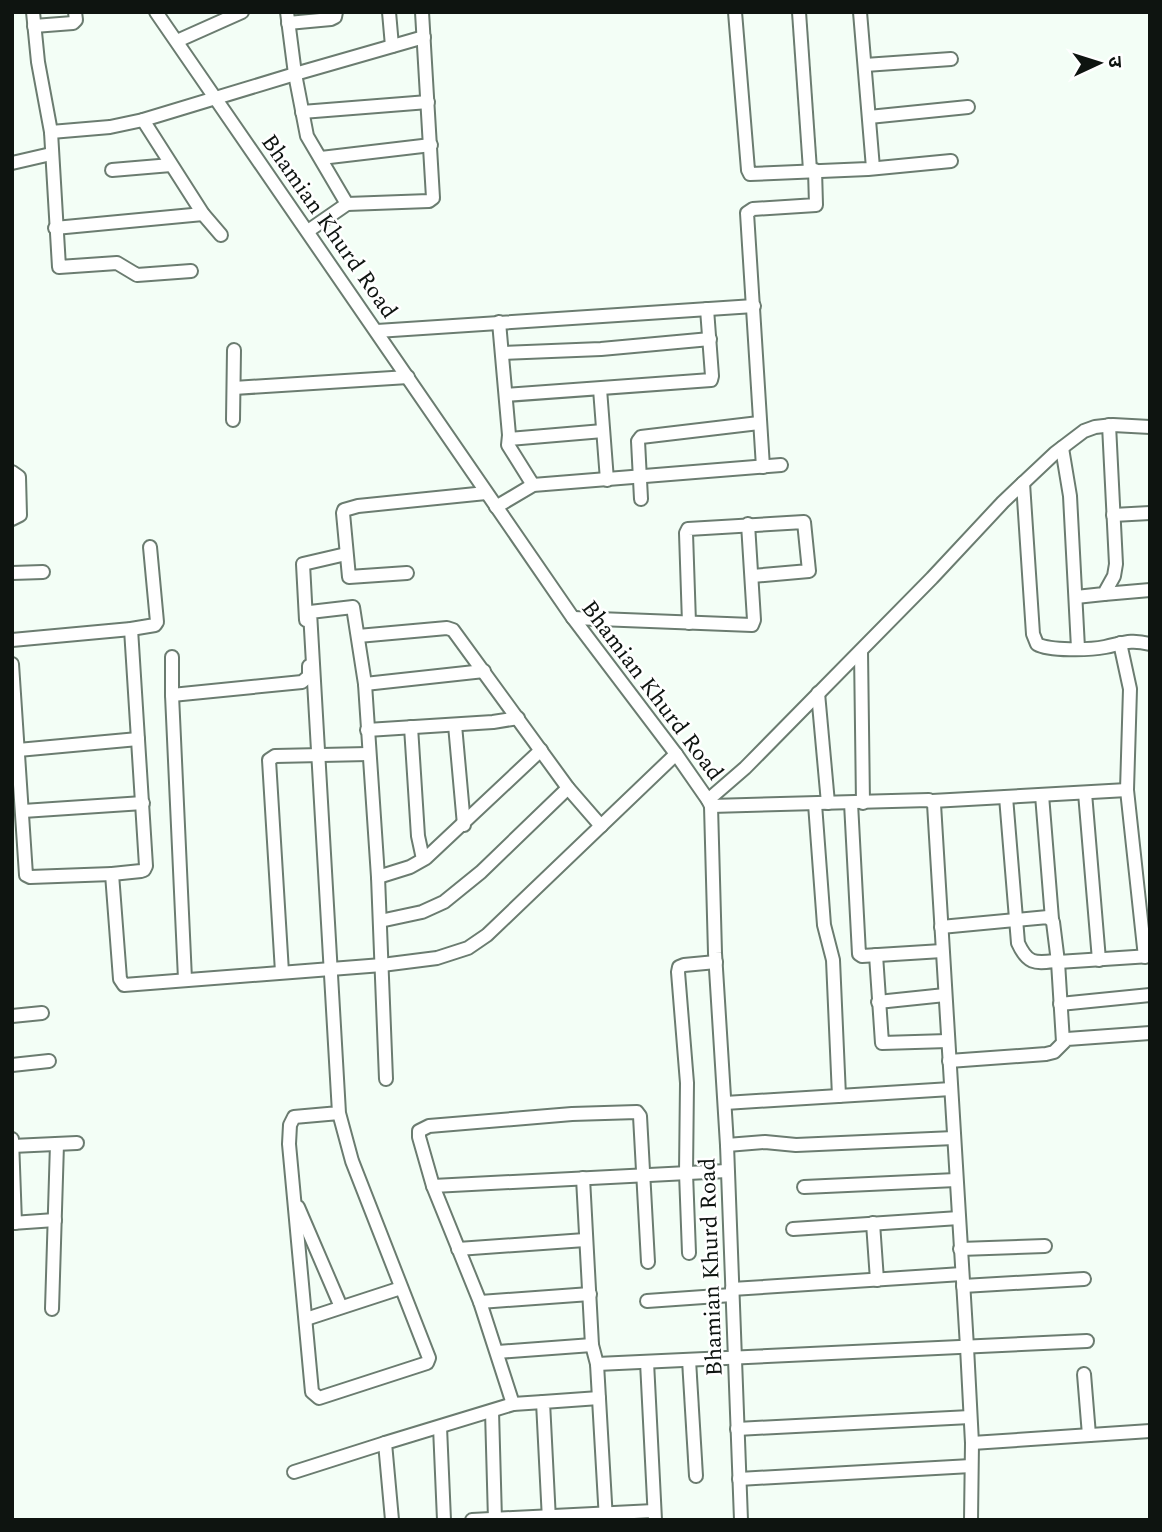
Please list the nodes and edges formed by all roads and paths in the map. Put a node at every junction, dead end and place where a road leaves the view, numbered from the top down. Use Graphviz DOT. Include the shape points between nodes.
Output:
graph roads {
  1 [pos="33,12"];
  2 [pos="75,12"];
  3 [pos="156,12"];
  4 [pos="241,12"];
  5 [pos="336,12"];
  6 [pos="389,12"];
  7 [pos="422,12"];
  8 [pos="735,12"];
  9 [pos="799,12"];
  10 [pos="860,12"];
  11 [pos="288,17"];
  12 [pos="34,26"];
  13 [pos="424,37"];
  14 [pos="177,41"];
  15 [pos="392,46"];
  16 [pos="951,58"];
  17 [pos="864,65"];
  18 [pos="295,74"];
  19 [pos="215,98"];
  20 [pos="428,102"];
  21 [pos="968,107"];
  22 [pos="302,112"];
  23 [pos="869,117"];
  24 [pos="143,120"];
  25 [pos="51,132"];
  26 [pos="431,145"];
  27 [pos="51,154"];
  28 [pos="321,158"];
  29 [pos="951,161"];
  30 [pos="12,163"];
  31 [pos="171,165"];
  32 [pos="873,168"];
  33 [pos="112,170"];
  34 [pos="812,170"];
  35 [pos="347,204"];
  36 [pos="203,214"];
  37 [pos="55,228"];
  38 [pos="308,230"];
  39 [pos="221,235"];
  40 [pos="191,271"];
  41 [pos="754,306"];
  42 [pos="707,309"];
  43 [pos="499,322"];
  44 [pos="377,331"];
  45 [pos="710,339"];
  46 [pos="234,350"];
  47 [pos="502,353"];
  48 [pos="408,377"];
  49 [pos="234,388"];
  50 [pos="600,389"];
  51 [pos="506,395"];
  52 [pos="233,421"];
  53 [pos="759,424"];
  54 [pos="1109,425"];
  55 [pos="1150,427"];
  56 [pos="603,431"];
  57 [pos="509,439"];
  58 [pos="1062,448"];
  59 [pos="781,465"];
  60 [pos="763,467"];
  61 [pos="12,472"];
  62 [pos="639,477"];
  63 [pos="607,480"];
  64 [pos="1023,483"];
  65 [pos="533,485"];
  66 [pos="486,493"];
  67 [pos="641,499"];
  68 [pos="496,508"];
  69 [pos="1150,513"];
  70 [pos="1113,515"];
  71 [pos="12,519"];
  72 [pos="748,524"];
  73 [pos="150,547"];
  74 [pos="346,554"];
  75 [pos="43,572"];
  76 [pos="12,573"];
  77 [pos="407,573"];
  78 [pos="752,576"];
  79 [pos="1150,590"];
  80 [pos="1104,594"];
  81 [pos="1076,597"];
  82 [pos="573,618"];
  83 [pos="689,623"];
  84 [pos="131,629"];
  85 [pos="358,636"];
  86 [pos="12,640"];
  87 [pos="1120,643"];
  88 [pos="1150,644"];
  89 [pos="1078,648"];
  90 [pos="861,651"];
  91 [pos="172,657"];
  92 [pos="12,664"];
  93 [pos="484,671"];
  94 [pos="365,684"];
  95 [pos="818,693"];
  96 [pos="172,695"];
  97 [pos="518,718"];
  98 [pos="455,725"];
  99 [pos="411,727"];
  100 [pos="367,730"];
  101 [pos="138,739"];
  102 [pos="18,750"];
  103 [pos="541,750"];
  104 [pos="368,754"];
  105 [pos="676,754"];
  106 [pos="317,755"];
  107 [pos="568,788"];
  108 [pos="1128,790"];
  109 [pos="1085,793"];
  110 [pos="1042,795"];
  111 [pos="1006,797"];
  112 [pos="932,801"];
  113 [pos="143,803"];
  114 [pos="709,803"];
  115 [pos="857,803"];
  116 [pos="822,804"];
  117 [pos="23,811"];
  118 [pos="464,825"];
  119 [pos="601,826"];
  120 [pos="423,859"];
  121 [pos="112,874"];
  122 [pos="378,877"];
  123 [pos="1052,919"];
  124 [pos="1015,920"];
  125 [pos="380,921"];
  126 [pos="941,927"];
  127 [pos="942,951"];
  128 [pos="876,955"];
  129 [pos="1147,957"];
  130 [pos="1099,960"];
  131 [pos="1058,961"];
  132 [pos="716,962"];
  133 [pos="382,965"];
  134 [pos="331,969"];
  135 [pos="282,972"];
  136 [pos="186,979"];
  137 [pos="1150,995"];
  138 [pos="945,996"];
  139 [pos="878,1002"];
  140 [pos="1060,1004"];
  141 [pos="42,1013"];
  142 [pos="12,1016"];
  143 [pos="1150,1033"];
  144 [pos="948,1041"];
  145 [pos="1063,1042"];
  146 [pos="50,1061"];
  147 [pos="949,1061"];
  148 [pos="12,1065"];
  149 [pos="387,1079"];
  150 [pos="951,1088"];
  151 [pos="839,1096"];
  152 [pos="725,1103"];
  153 [pos="339,1113"];
  154 [pos="954,1138"];
  155 [pos="77,1143"];
  156 [pos="13,1144"];
  157 [pos="57,1144"];
  158 [pos="727,1145"];
  159 [pos="727,1171"];
  160 [pos="686,1173"];
  161 [pos="643,1175"];
  162 [pos="583,1178"];
  163 [pos="956,1181"];
  164 [pos="433,1186"];
  165 [pos="804,1187"];
  166 [pos="294,1197"];
  167 [pos="959,1218"];
  168 [pos="55,1220"];
  169 [pos="14,1223"];
  170 [pos="873,1223"];
  171 [pos="793,1228"];
  172 [pos="585,1240"];
  173 [pos="1045,1246"];
  174 [pos="458,1249"];
  175 [pos="960,1249"];
  176 [pos="689,1253"];
  177 [pos="648,1262"];
  178 [pos="1084,1279"];
  179 [pos="877,1280"];
  180 [pos="963,1280"];
  181 [pos="401,1288"];
  182 [pos="732,1292"];
  183 [pos="590,1294"];
  184 [pos="646,1301"];
  185 [pos="480,1302"];
  186 [pos="341,1307"];
  187 [pos="52,1308"];
  188 [pos="306,1319"];
  189 [pos="1087,1341"];
  190 [pos="593,1345"];
  191 [pos="967,1347"];
  192 [pos="498,1352"];
  193 [pos="735,1358"];
  194 [pos="689,1360"];
  195 [pos="647,1362"];
  196 [pos="597,1364"];
  197 [pos="1084,1374"];
  198 [pos="599,1398"];
  199 [pos="543,1402"];
  200 [pos="513,1404"];
  201 [pos="492,1411"];
  202 [pos="970,1418"];
  203 [pos="440,1427"];
  204 [pos="737,1429"];
  205 [pos="1150,1431"];
  206 [pos="1089,1435"];
  207 [pos="386,1443"];
  208 [pos="972,1443"];
  209 [pos="971,1466"];
  210 [pos="293,1472"];
  211 [pos="696,1476"];
  212 [pos="739,1479"];
  213 [pos="655,1515"];
  214 [pos="605,1517"];
  215 [pos="549,1518"];
  216 [pos="495,1519"];
  217 [pos="392,1520"];
  218 [pos="444,1520"];
  219 [pos="472,1520"];
  220 [pos="741,1520"];
  221 [pos="971,1520"];
  1 -- 12 [label="street"];
  2 -- 12 [label="street" via="73,23"];
  3 -- 14 [label="street, Bhamian Khurd Road"];
  4 -- 14 [label="street"];
  5 -- 11 [label="street" via="331,19"];
  6 -- 15 [label="street"];
  7 -- 13 [label="street"];
  8 -- 34 [label="street" via="748,172"];
  9 -- 34 [label="street"];
  10 -- 17 [label="street"];
  11 -- 18 [label="street"];
  12 -- 25 [label="street"];
  13 -- 15 [label="street"];
  13 -- 20 [label="street"];
  14 -- 19 [label="street, Bhamian Khurd Road"];
  15 -- 18 [label="street"];
  16 -- 17 [label="street"];
  17 -- 23 [label="street"];
  18 -- 19 [label="street"];
  18 -- 22 [label="street"];
  19 -- 24 [label="street"];
  19 -- 38 [label="street, Bhamian Khurd Road"];
  20 -- 22 [label="street"];
  20 -- 26 [label="street"];
  21 -- 23 [label="street"];
  22 -- 28 [label="street" via="307,136"];
  23 -- 32 [label="street"];
  24 -- 25 [label="street"];
  24 -- 31 [label="street"];
  25 -- 27 [label="street"];
  26 -- 28 [label="street"];
  26 -- 35 [label="street" via="433,200"];
  27 -- 30 [label="street"];
  27 -- 37 [label="street"];
  28 -- 35 [label="street"];
  29 -- 32 [label="street"];
  31 -- 33 [label="street"];
  31 -- 36 [label="street"];
  32 -- 34 [label="street"];
  34 -- 41 [label="street" via="816,205 748,212"];
  35 -- 38 [label="street"];
  36 -- 37 [label="street"];
  36 -- 39 [label="street"];
  37 -- 40 [label="street" via="61,268 117,263 135,275"];
  38 -- 44 [label="street, Bhamian Khurd Road"];
  41 -- 42 [label="street"];
  41 -- 53 [label="street"];
  42 -- 43 [label="street"];
  42 -- 45 [label="street"];
  43 -- 44 [label="street"];
  43 -- 47 [label="street"];
  44 -- 48 [label="street, Bhamian Khurd Road"];
  45 -- 47 [label="street"];
  45 -- 50 [label="street" via="710,380"];
  46 -- 49 [label="street"];
  47 -- 51 [label="street"];
  48 -- 49 [label="street"];
  48 -- 66 [label="street, Bhamian Khurd Road"];
  49 -- 52 [label="street"];
  50 -- 51 [label="street"];
  50 -- 56 [label="street"];
  51 -- 57 [label="street"];
  53 -- 60 [label="street"];
  53 -- 62 [label="street" via="642,436 638,441"];
  54 -- 55 [label="street"];
  54 -- 58 [label="street" via="1084,432"];
  54 -- 70 [label="street"];
  56 -- 57 [label="street"];
  56 -- 63 [label="street"];
  57 -- 65 [label="street" via="510,451"];
  58 -- 64 [label="street"];
  58 -- 81 [label="street"];
  59 -- 60 [label="street"];
  60 -- 62 [label="street"];
  61 -- 71 [label="street" via="19,477 20,515"];
  62 -- 63 [label="street"];
  62 -- 67 [label="street"];
  63 -- 65 [label="street"];
  64 -- 89 [label="street" via="1034,640 1043,647"];
  64 -- 90 [label="street"];
  65 -- 68 [label="street"];
  66 -- 68 [label="street, Bhamian Khurd Road"];
  66 -- 74 [label="street" via="348,508 343,513"];
  68 -- 82 [label="street, Bhamian Khurd Road"];
  69 -- 70 [label="street"];
  70 -- 80 [label="street" via="1116,564"];
  72 -- 78 [label="street"];
  72 -- 78 [label="street" via="804,521 808,548 808,572"];
  72 -- 83 [label="street" via="687,531"];
  73 -- 84 [label="street" via="157,622"];
  74 -- 77 [label="street" via="350,578"];
  74 -- 96 [label="street" via="301,566 310,670 306,680"];
  75 -- 76 [label="street"];
  78 -- 83 [label="street" via="752,625"];
  79 -- 80 [label="street"];
  80 -- 81 [label="street"];
  81 -- 89 [label="street"];
  82 -- 83 [label="street"];
  82 -- 105 [label="street, Bhamian Khurd Road"];
  84 -- 86 [label="street"];
  84 -- 101 [label="street"];
  85 -- 93 [label="street" via="450,628"];
  85 -- 94 [label="street"];
  85 -- 106 [label="street" via="353,607 310,612"];
  87 -- 88 [label="street"];
  87 -- 89 [label="street"];
  87 -- 108 [label="street" via="1130,689"];
  90 -- 95 [label="street"];
  90 -- 115 [label="street"];
  91 -- 96 [label="street"];
  92 -- 102 [label="street"];
  93 -- 94 [label="street"];
  93 -- 97 [label="street"];
  94 -- 100 [label="street"];
  95 -- 114 [label="street"];
  95 -- 116 [label="street"];
  96 -- 136 [label="street"];
  97 -- 98 [label="street"];
  97 -- 103 [label="street"];
  98 -- 99 [label="street"];
  98 -- 118 [label="street"];
  99 -- 100 [label="street"];
  99 -- 120 [label="street"];
  100 -- 104 [label="street"];
  101 -- 102 [label="street"];
  101 -- 113 [label="street"];
  102 -- 117 [label="street"];
  103 -- 107 [label="street"];
  103 -- 118 [label="street"];
  104 -- 106 [label="street"];
  104 -- 122 [label="street"];
  105 -- 114 [label="street, Bhamian Khurd Road"];
  105 -- 119 [label="street"];
  106 -- 134 [label="street"];
  106 -- 135 [label="street" via="269,760"];
  107 -- 119 [label="street"];
  107 -- 125 [label="street" via="444,902"];
  108 -- 109 [label="street"];
  108 -- 129 [label="street"];
  109 -- 110 [label="street"];
  109 -- 130 [label="street"];
  110 -- 111 [label="street"];
  110 -- 123 [label="street"];
  111 -- 112 [label="street"];
  111 -- 124 [label="street"];
  112 -- 115 [label="street"];
  112 -- 126 [label="street"];
  113 -- 117 [label="street"];
  113 -- 121 [label="street" via="145,868"];
  114 -- 116 [label="street"];
  114 -- 132 [label="street, Bhamian Khurd Road"];
  115 -- 116 [label="street"];
  115 -- 128 [label="street" via="859,952"];
  116 -- 151 [label="street" via="824,925 833,960"];
  117 -- 121 [label="street" via="28,877"];
  118 -- 120 [label="street"];
  119 -- 133 [label="street" via="468,948 437,958"];
  120 -- 122 [label="street"];
  121 -- 136 [label="street" via="120,982"];
  122 -- 125 [label="street"];
  123 -- 124 [label="street"];
  123 -- 131 [label="street"];
  124 -- 126 [label="street"];
  124 -- 131 [label="street" via="1024,957"];
  125 -- 133 [label="street"];
  126 -- 127 [label="street"];
  127 -- 128 [label="street"];
  127 -- 138 [label="street"];
  128 -- 139 [label="street"];
  129 -- 130 [label="street"];
  130 -- 131 [label="street"];
  131 -- 140 [label="street"];
  132 -- 152 [label="street, Bhamian Khurd Road"];
  132 -- 160 [label="street" via="684,965 678,970 687,1083"];
  133 -- 134 [label="street"];
  133 -- 149 [label="street"];
  134 -- 135 [label="street"];
  134 -- 153 [label="street"];
  135 -- 136 [label="street"];
  137 -- 140 [label="street"];
  138 -- 139 [label="street"];
  138 -- 144 [label="street"];
  139 -- 144 [label="street" via="883,1045"];
  140 -- 145 [label="street"];
  141 -- 142 [label="street"];
  143 -- 145 [label="street"];
  144 -- 147 [label="street"];
  145 -- 147 [label="street" via="1046,1054"];
  146 -- 148 [label="street"];
  147 -- 150 [label="street"];
  150 -- 151 [label="street"];
  150 -- 154 [label="street"];
  151 -- 152 [label="street"];
  152 -- 158 [label="street, Bhamian Khurd Road"];
  153 -- 166 [label="street" via="297,1116 291,1121"];
  153 -- 181 [label="street" via="352,1161"];
  154 -- 158 [label="street"];
  154 -- 163 [label="street"];
  155 -- 157 [label="street"];
  156 -- 157 [label="street"];
  156 -- 169 [label="street"];
  157 -- 168 [label="street"];
  158 -- 159 [label="street, Bhamian Khurd Road"];
  159 -- 160 [label="street"];
  159 -- 182 [label="street, Bhamian Khurd Road"];
  160 -- 161 [label="street"];
  160 -- 176 [label="street"];
  161 -- 162 [label="street"];
  161 -- 164 [label="street" via="637,1112 572,1114 422,1128 419,1137"];
  161 -- 177 [label="street"];
  162 -- 164 [label="street"];
  162 -- 172 [label="street"];
  163 -- 165 [label="street"];
  163 -- 167 [label="street"];
  164 -- 174 [label="street"];
  166 -- 186 [label="street"];
  166 -- 188 [label="street"];
  167 -- 170 [label="street"];
  167 -- 175 [label="street"];
  168 -- 169 [label="street"];
  168 -- 187 [label="street"];
  170 -- 171 [label="street"];
  170 -- 179 [label="street"];
  172 -- 174 [label="street"];
  172 -- 183 [label="street"];
  173 -- 175 [label="street"];
  174 -- 185 [label="street"];
  175 -- 180 [label="street"];
  178 -- 180 [label="street"];
  179 -- 180 [label="street"];
  179 -- 182 [label="street"];
  180 -- 191 [label="street"];
  181 -- 186 [label="street"];
  181 -- 188 [label="street" via="429,1358 427,1363 323,1398 312,1392"];
  182 -- 184 [label="street"];
  182 -- 193 [label="street, Bhamian Khurd Road"];
  183 -- 185 [label="street"];
  183 -- 190 [label="street"];
  185 -- 192 [label="street"];
  186 -- 188 [label="street"];
  189 -- 191 [label="street"];
  190 -- 192 [label="street"];
  190 -- 196 [label="street"];
  191 -- 193 [label="street"];
  191 -- 202 [label="street"];
  192 -- 200 [label="street"];
  193 -- 194 [label="street"];
  193 -- 204 [label="street, Bhamian Khurd Road"];
  194 -- 195 [label="street"];
  194 -- 211 [label="street"];
  195 -- 196 [label="street"];
  195 -- 213 [label="street"];
  196 -- 198 [label="street"];
  197 -- 206 [label="street"];
  198 -- 199 [label="street"];
  198 -- 214 [label="street"];
  199 -- 200 [label="street"];
  199 -- 215 [label="street"];
  200 -- 201 [label="street"];
  201 -- 203 [label="street"];
  201 -- 216 [label="street"];
  202 -- 204 [label="street"];
  202 -- 208 [label="street"];
  203 -- 207 [label="street"];
  203 -- 218 [label="street"];
  204 -- 212 [label="street, Bhamian Khurd Road"];
  205 -- 206 [label="street"];
  206 -- 208 [label="street"];
  207 -- 210 [label="street"];
  207 -- 217 [label="street"];
  208 -- 209 [label="street"];
  209 -- 212 [label="street"];
  209 -- 221 [label="street"];
  212 -- 220 [label="street, Bhamian Khurd Road"];
  213 -- 214 [label="street"];
  214 -- 215 [label="street"];
  215 -- 216 [label="street"];
  216 -- 219 [label="street"];
}
